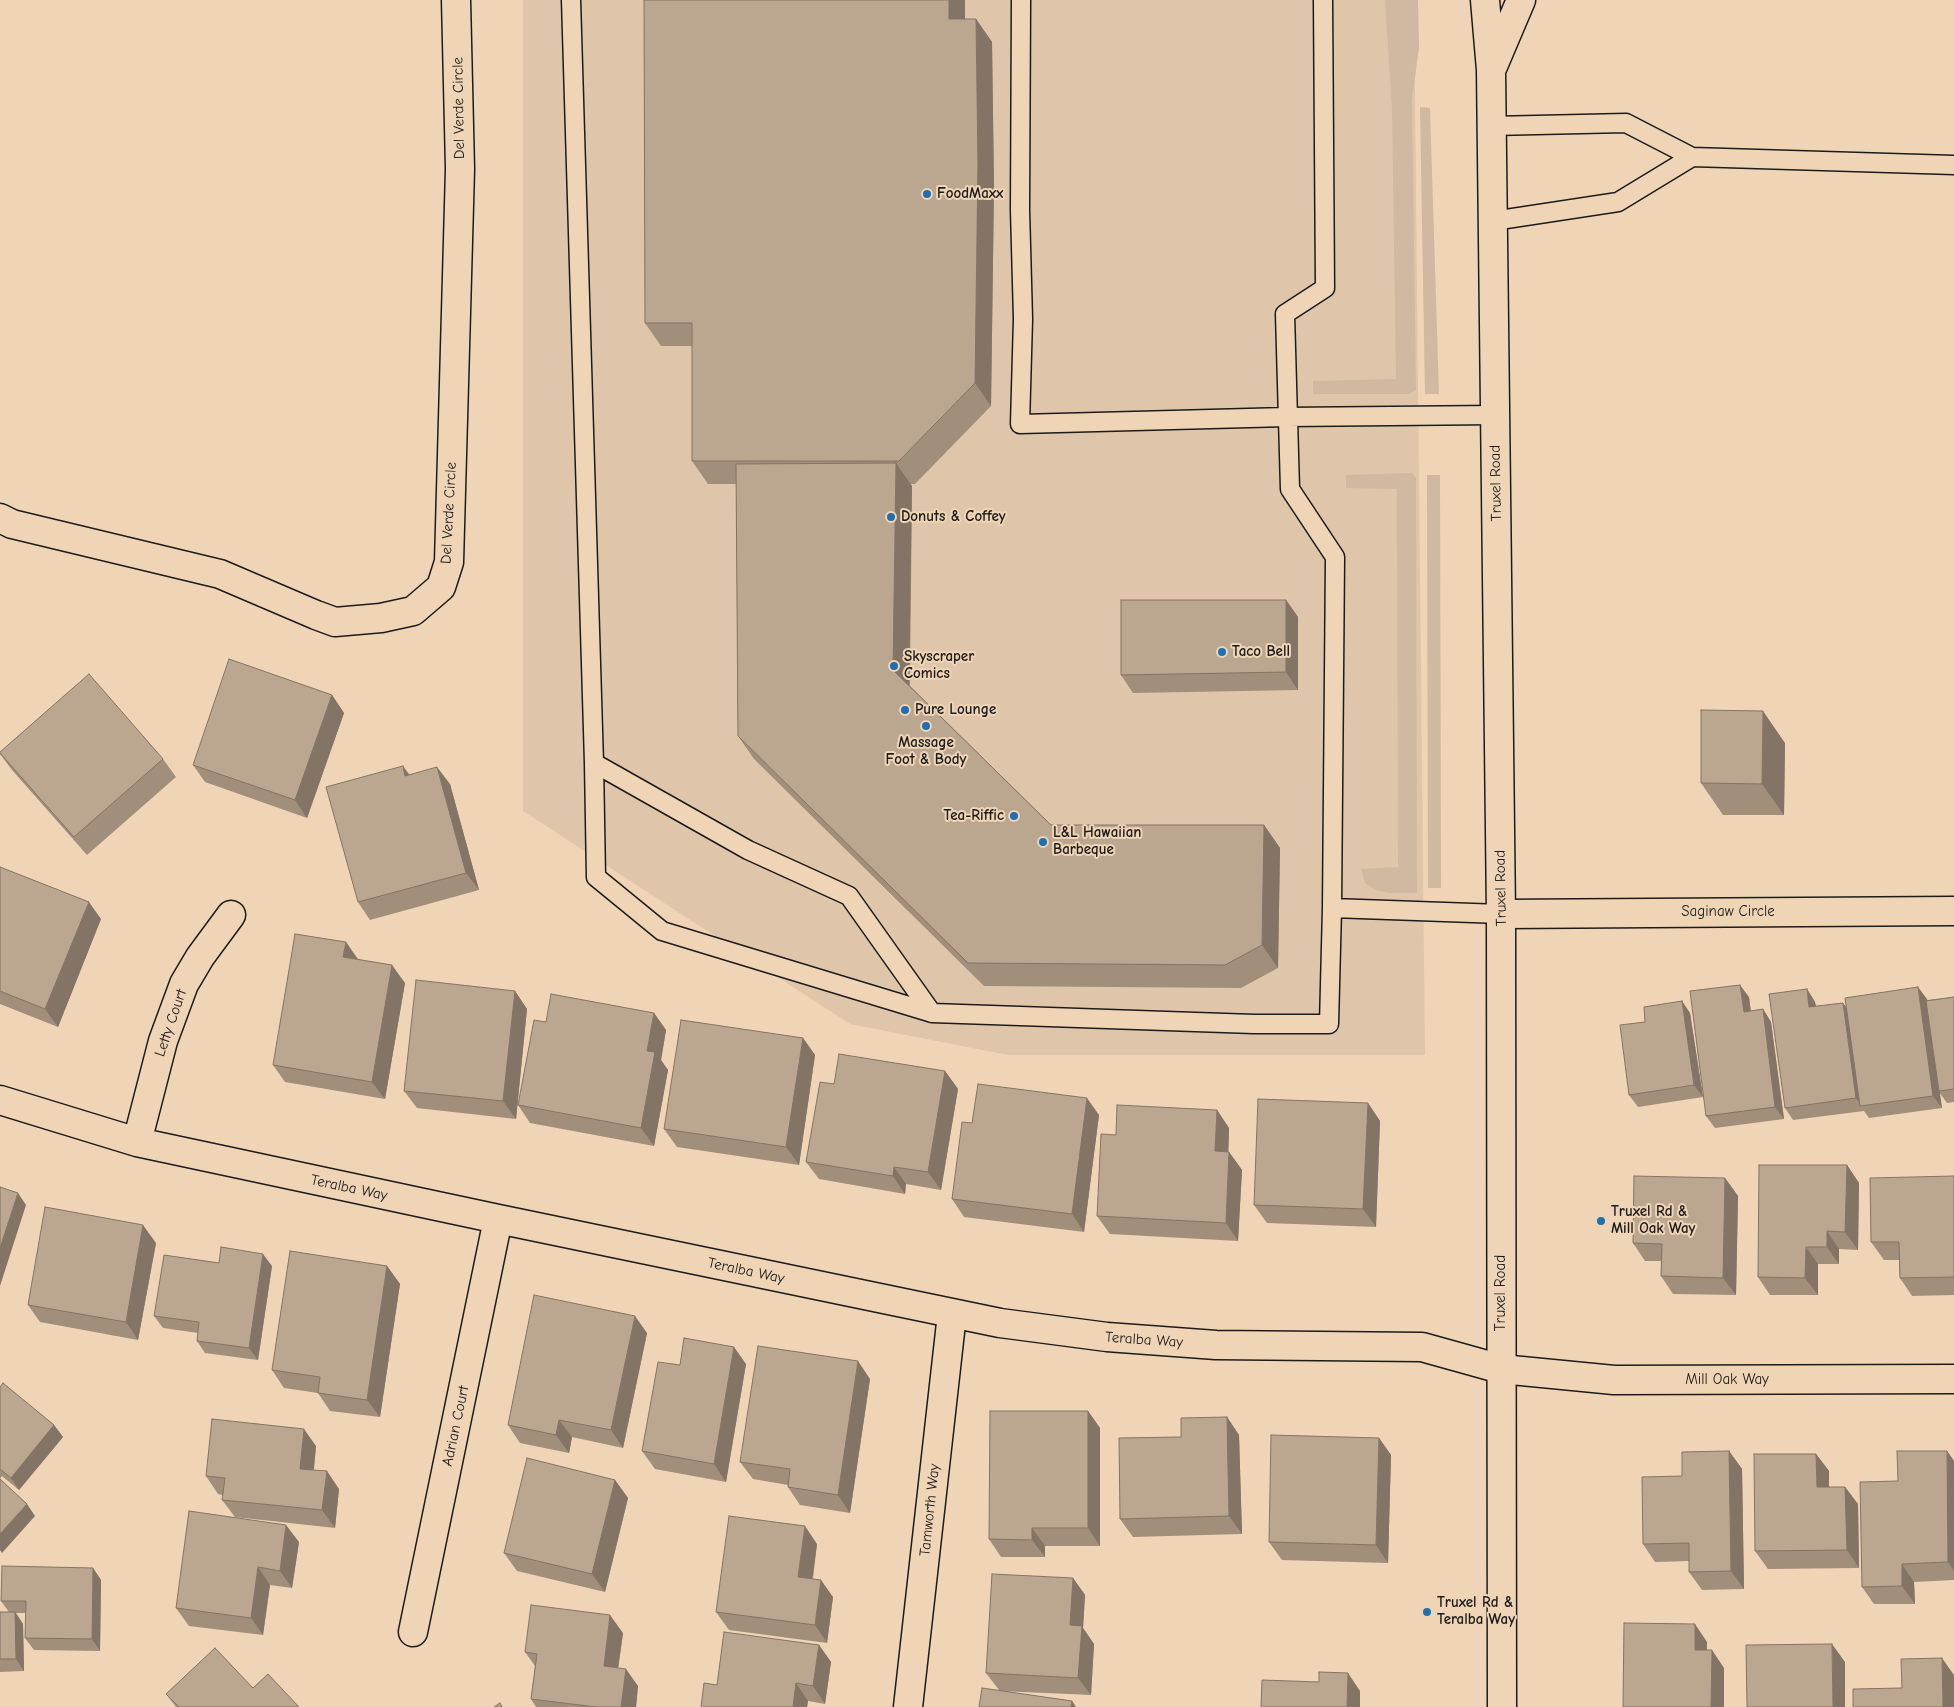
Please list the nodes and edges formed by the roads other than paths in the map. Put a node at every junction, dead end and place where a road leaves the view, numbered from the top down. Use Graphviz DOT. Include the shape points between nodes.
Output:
graph roads {
  1 [pos="456,0"];
  2 [pos="571,0"];
  3 [pos="1021,0"];
  4 [pos="1322,0"];
  5 [pos="1485,0"];
  6 [pos="1521,0"];
  7 [pos="1491,70"];
  8 [pos="1492,126"];
  9 [pos="1692,157"];
  10 [pos="1954,165"];
  11 [pos="1493,221"];
  12 [pos="1495,415"];
  13 [pos="1287,417"];
  14 [pos="0,518"];
  15 [pos="594,763"];
  16 [pos="1332,908"];
  17 [pos="1954,911"];
  18 [pos="1501,914"];
  19 [pos="231,915"];
  20 [pos="932,1012"];
  21 [pos="0,1100"];
  22 [pos="137,1142"];
  23 [pos="498,1220"];
  24 [pos="952,1314"];
  25 [pos="1501,1369"];
  26 [pos="1954,1379"];
  27 [pos="413,1632"];
  28 [pos="908,1707"];
  29 [pos="1502,1707"];
  1 -- 14 [label="street, Del Verde Circle" via="460,169 449,562 441,587 413,611 335,622 220,574 12,524"];
  2 -- 15 [label="lane"];
  3 -- 13 [label="lane" via="1023,319 1020,424"];
  4 -- 13 [label="lane" via="1325,288 1285,314"];
  5 -- 7 [label="street, Truxel Road"];
  6 -- 7 [label="street, Truxel Road"];
  7 -- 8 [label="street, Truxel Road"];
  8 -- 9 [label="lane" via="1626,123"];
  8 -- 11 [label="street, Truxel Road"];
  9 -- 10 [label="lane"];
  9 -- 11 [label="lane" via="1618,202"];
  11 -- 12 [label="street, Truxel Road"];
  12 -- 13 [label="lane"];
  12 -- 18 [label="street, Truxel Road"];
  13 -- 16 [label="lane" via="1290,489 1335,557"];
  15 -- 20 [label="lane" via="748,850 849,896"];
  15 -- 20 [label="lane" via="596,877 662,931"];
  16 -- 18 [label="lane"];
  16 -- 20 [label="lane" via="1329,1024"];
  17 -- 18 [label="street, Saginaw Circle"];
  18 -- 25 [label="street, Truxel Road"];
  19 -- 22 [label="street, Letty Court" via="184,984 163,1041"];
  21 -- 22 [label="street, Teralba Way"];
  22 -- 23 [label="street, Teralba Way"];
  23 -- 24 [label="street, Teralba Way"];
  23 -- 27 [label="street, Adrian Court"];
  24 -- 25 [label="street, Teralba Way" via="1117,1338 1216,1345 1422,1347"];
  24 -- 28 [label="street, Tamworth Way"];
  25 -- 26 [label="street, Mill Oak Way" via="1614,1380"];
  25 -- 29 [label="street, Truxel Road"];
}
